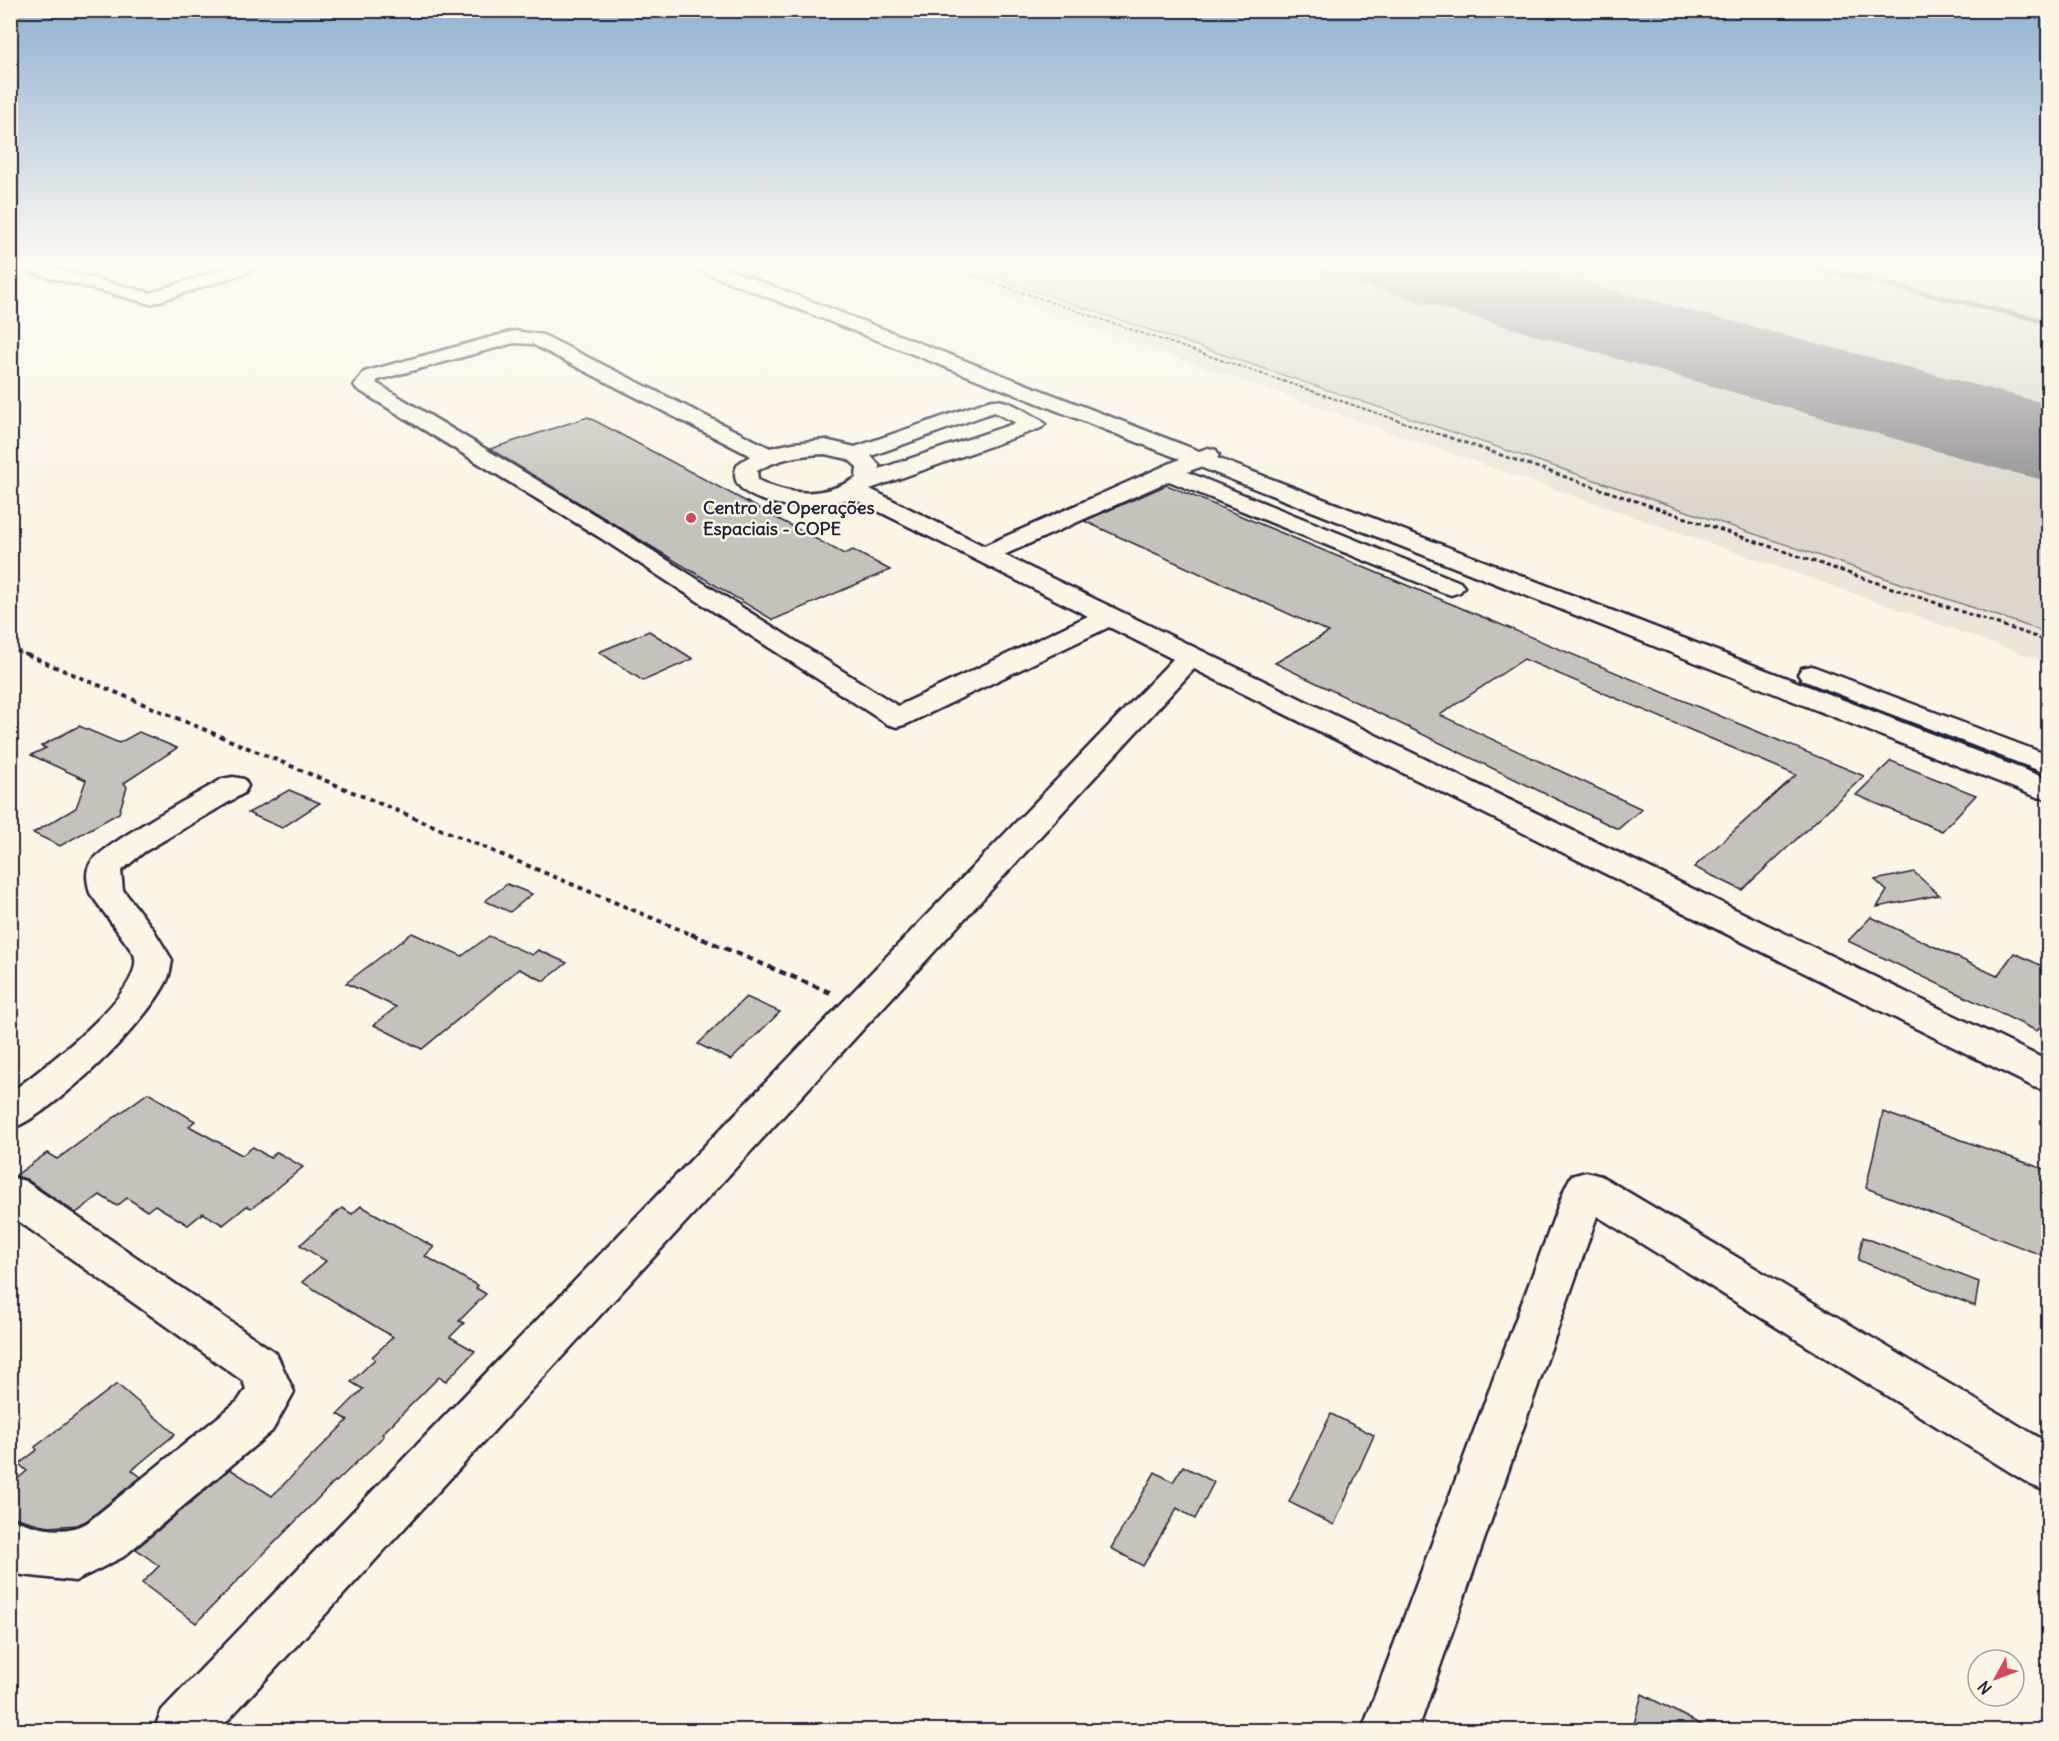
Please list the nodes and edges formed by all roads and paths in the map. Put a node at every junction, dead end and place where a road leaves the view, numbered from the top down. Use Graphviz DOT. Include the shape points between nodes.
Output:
graph roads {
  1 [pos="487,344"];
  2 [pos="546,344"];
  3 [pos="904,344"];
  4 [pos="951,344"];
  5 [pos="1175,344"];
  6 [pos="1107,404"];
  7 [pos="1082,414"];
  8 [pos="856,454"];
  9 [pos="1211,454"];
  10 [pos="766,455"];
  11 [pos="1277,469"];
  12 [pos="1169,473"];
  13 [pos="1253,481"];
  14 [pos="861,485"];
  15 [pos="984,555"];
  16 [pos="1450,587"];
  17 [pos="1108,617"];
  18 [pos="2049,641"];
  19 [pos="10,648"];
  20 [pos="1190,657"];
  21 [pos="2049,765"];
  22 [pos="233,786"];
  23 [pos="2049,790"];
  24 [pos="862,1006"];
  25 [pos="2049,1077"];
  26 [pos="10,1114"];
  27 [pos="10,1193"];
  28 [pos="2049,1469"];
  29 [pos="10,1542"];
  30 [pos="182,1731"];
  31 [pos="1390,1731"];
  1 -- 17 [label="street" via="371,376 364,384 607,532 897,718"];
  2 -- 10 [label="street"];
  3 -- 7 [label="street"];
  4 -- 6 [label="street"];
  5 -- 18 [label="path"];
  6 -- 7 [label="street" via="1112,408 1109,413"];
  6 -- 9 [label="street"];
  7 -- 9 [label="street"];
  8 -- 10 [label="street" via="825,447 793,448"];
  8 -- 14 [label="street" via="868,465"];
  8 -- 14 [label="street" via="995,405 1034,424"];
  9 -- 11 [label="street"];
  9 -- 12 [label="street"];
  9 -- 13 [label="street"];
  10 -- 14 [label="street" via="746,468 747,483 773,496 814,500"];
  11 -- 13 [label="street" via="1253,469 1246,473"];
  11 -- 21 [label="street"];
  12 -- 15 [label="street"];
  12 -- 16 [label="street"];
  13 -- 23 [label="street"];
  14 -- 15 [label="street"];
  15 -- 17 [label="street"];
  17 -- 20 [label="street"];
  19 -- 24 [label="path"];
  20 -- 24 [label="street"];
  20 -- 25 [label="street"];
  22 -- 26 [label="street" via="133,844 104,867 107,893 153,957 155,971 134,1004 89,1051"];
  24 -- 30 [label="street"];
  27 -- 29 [label="street" via="260,1367 271,1392 255,1416 105,1540 75,1556 22,1550"];
  28 -- 31 [label="street" via="1586,1188"];
}
